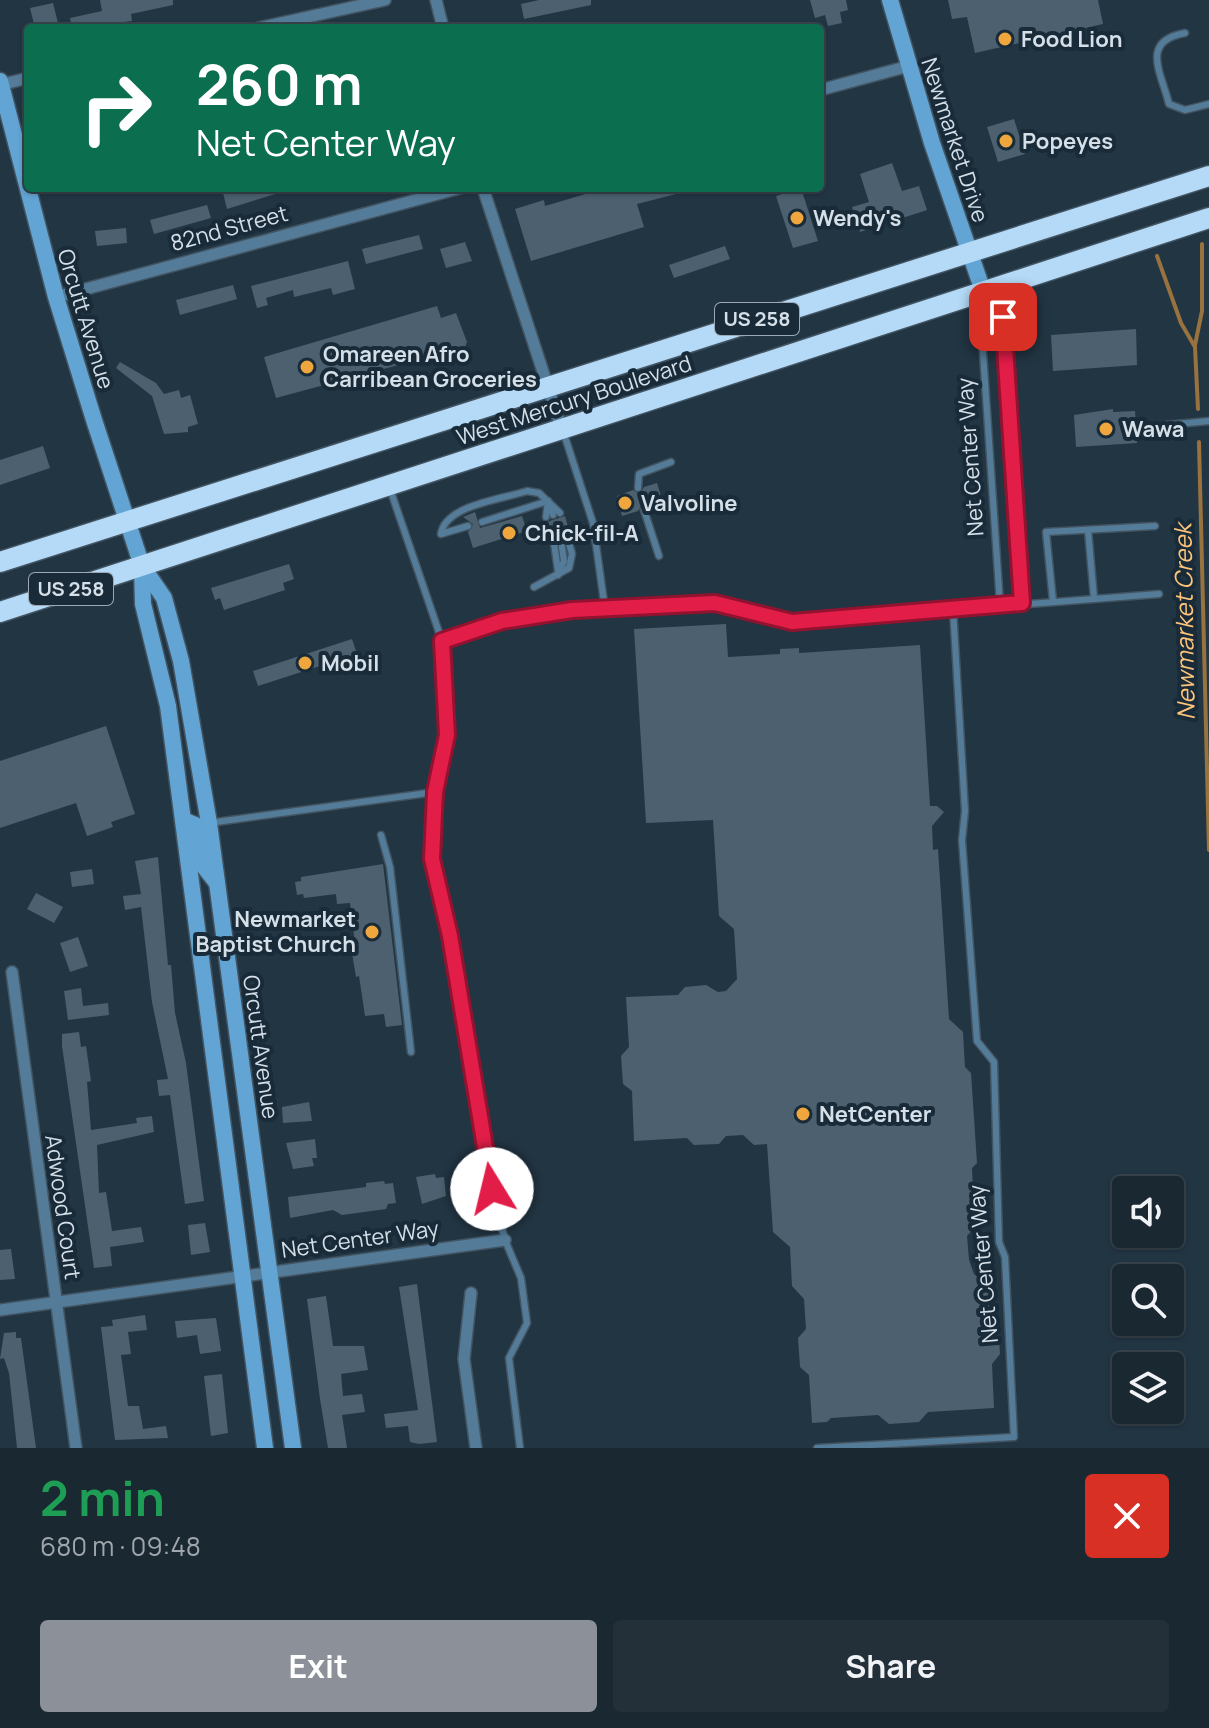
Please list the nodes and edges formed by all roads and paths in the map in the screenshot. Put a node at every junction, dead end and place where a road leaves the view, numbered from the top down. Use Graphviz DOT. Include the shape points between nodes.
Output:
graph roads {
  1 [pos="385,0"];
  2 [pos="436,0"];
  3 [pos="890,0"];
  4 [pos="276,24"];
  5 [pos="442,24"];
  6 [pos="1185,33"];
  7 [pos="909,66"];
  8 [pos="24,79"];
  9 [pos="0,83"];
  10 [pos="824,89"];
  11 [pos="1209,104"];
  12 [pos="24,175"];
  13 [pos="1209,176"];
  14 [pos="29,192"];
  15 [pos="445,192"];
  16 [pos="484,192"];
  17 [pos="1209,218"];
  18 [pos="967,251"];
  19 [pos="983,291"];
  20 [pos="56,297"];
  21 [pos="546,387"];
  22 [pos="1209,421"];
  23 [pos="1156,426"];
  24 [pos="562,430"];
  25 [pos="671,462"];
  26 [pos="389,485"];
  27 [pos="638,488"];
  28 [pos="548,501"];
  29 [pos="644,510"];
  30 [pos="126,520"];
  31 [pos="482,522"];
  32 [pos="468,526"];
  33 [pos="1155,526"];
  34 [pos="1088,530"];
  35 [pos="659,556"];
  36 [pos="0,562"];
  37 [pos="142,566"];
  38 [pos="556,578"];
  39 [pos="534,587"];
  40 [pos="1159,594"];
  41 [pos="1094,598"];
  42 [pos="1053,601"];
  43 [pos="1022,603"];
  44 [pos="1000,604"];
  45 [pos="605,609"];
  46 [pos="953,609"];
  47 [pos="0,612"];
  48 [pos="442,641"];
  49 [pos="435,792"];
  50 [pos="183,820"];
  51 [pos="209,823"];
  52 [pos="381,835"];
  53 [pos="218,884"];
  54 [pos="12,972"];
  55 [pos="411,1052"];
  56 [pos="505,1240"];
  57 [pos="269,1271"];
  58 [pos="243,1275"];
  59 [pos="471,1293"];
  60 [pos="56,1302"];
  61 [pos="0,1310"];
  62 [pos="76,1448"];
  63 [pos="265,1448"];
  64 [pos="293,1448"];
  65 [pos="476,1448"];
  66 [pos="520,1448"];
  67 [pos="817,1448"];
  1 -- 4 [label="street"];
  2 -- 5 [label="street"];
  3 -- 7 [label="main road, Newmarket Drive"];
  6 -- 11 [label="lane" via="1168,36 1156,52 1169,104 1185,110"];
  7 -- 10 [label="street"];
  7 -- 18 [label="main road, Newmarket Drive"];
  8 -- 9 [label="street"];
  9 -- 12 [label="main road, Orcutt Avenue"];
  13 -- 18 [label="highway, West Mercury Boulevard / US 258"];
  14 -- 20 [label="main road, Orcutt Avenue"];
  15 -- 20 [label="street, 82nd Street"];
  16 -- 21 [label="street"];
  17 -- 19 [label="highway, West Mercury Boulevard / US 258"];
  18 -- 19 [label="main road, Newmarket Drive"];
  18 -- 21 [label="highway, West Mercury Boulevard / US 258"];
  19 -- 24 [label="highway, West Mercury Boulevard / US 258"];
  19 -- 43 [label="lane, Net Center Way" via="1003,317"];
  19 -- 44 [label="lane, Net Center Way"];
  20 -- 30 [label="main road, Orcutt Avenue"];
  21 -- 24 [label="street"];
  21 -- 30 [label="highway, West Mercury Boulevard / US 258"];
  22 -- 23 [label="lane"];
  24 -- 26 [label="highway, West Mercury Boulevard / US 258"];
  24 -- 45 [label="lane" via="593,523"];
  25 -- 27 [label="lane" via="639,474"];
  26 -- 37 [label="highway, West Mercury Boulevard / US 258"];
  26 -- 48 [label="lane"];
  28 -- 28 [label="lane" via="553,515"];
  28 -- 31 [label="lane"];
  28 -- 32 [label="lane" via="527,491 455,514 445,521 441,534"];
  29 -- 35 [label="lane"];
  30 -- 36 [label="highway, West Mercury Boulevard / US 258"];
  30 -- 37 [label="main road, Orcutt Avenue"];
  33 -- 34 [label="lane"];
  34 -- 41 [label="lane"];
  34 -- 42 [label="lane" via="1046,532"];
  37 -- 47 [label="highway, West Mercury Boulevard / US 258"];
  37 -- 50 [label="main road, Orcutt Avenue" via="143,604 168,706"];
  37 -- 51 [label="main road, Orcutt Avenue" via="164,598 181,661"];
  38 -- 38 [label="lane" via="559,563 561,541 572,560"];
  38 -- 39 [label="lane"];
  40 -- 41 [label="lane"];
  41 -- 42 [label="lane"];
  42 -- 43 [label="lane"];
  43 -- 44 [label="lane"];
  44 -- 46 [label="lane"];
  45 -- 46 [label="lane" via="715,603 792,622"];
  45 -- 48 [label="lane" via="520,617"];
  46 -- 67 [label="lane, Net Center Way" via="965,811 963,863 977,1041 994,1062 999,1242 1005,1257 1014,1437"];
  48 -- 49 [label="lane" via="447,735"];
  49 -- 51 [label="lane"];
  49 -- 56 [label="lane" via="432,859"];
  50 -- 53 [label="main road" via="195,825 202,864"];
  50 -- 58 [label="main road, Orcutt Avenue"];
  51 -- 53 [label="main road, Orcutt Avenue"];
  52 -- 55 [label="lane" via="390,867"];
  53 -- 57 [label="main road, Orcutt Avenue"];
  54 -- 60 [label="street, Adwood Court"];
  56 -- 57 [label="street, Net Center Way"];
  56 -- 66 [label="lane" via="521,1278 527,1323 509,1358"];
  57 -- 58 [label="street, Net Center Way"];
  57 -- 64 [label="main road, Orcutt Avenue"];
  58 -- 60 [label="street, Net Center Way"];
  58 -- 63 [label="main road, Orcutt Avenue"];
  59 -- 65 [label="street" via="464,1359"];
  60 -- 61 [label="street, Net Center Way"];
  60 -- 62 [label="street, Adwood Court"];
}
